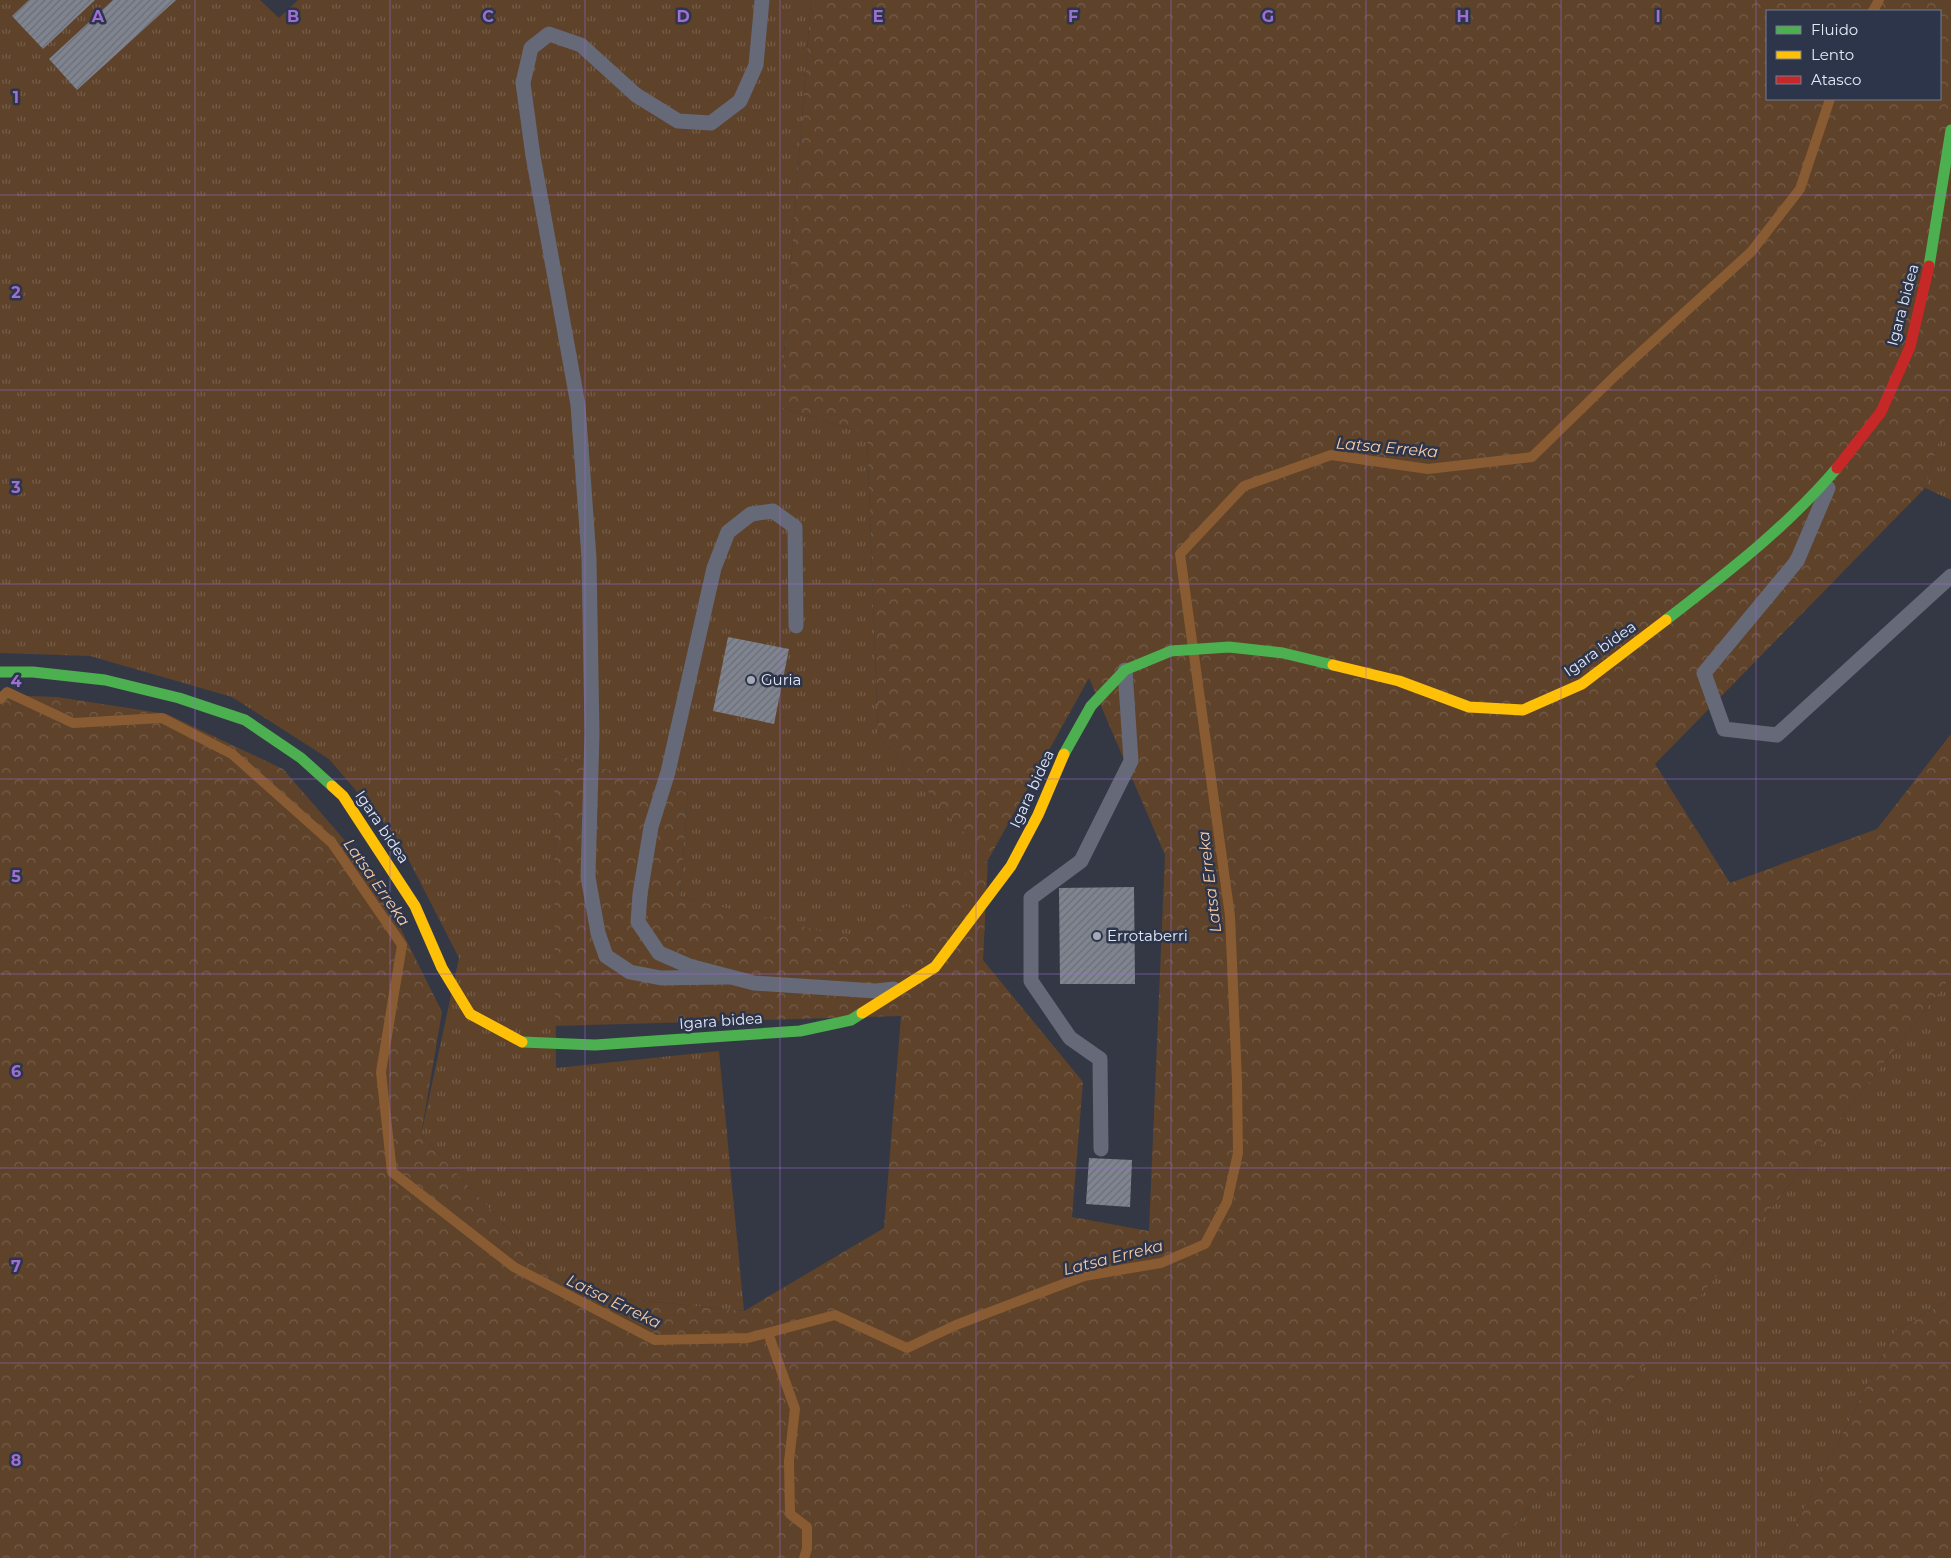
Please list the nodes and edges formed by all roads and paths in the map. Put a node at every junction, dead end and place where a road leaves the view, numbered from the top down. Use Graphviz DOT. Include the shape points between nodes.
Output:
graph roads {
  1 [pos="762,0"];
  2 [pos="1951,130"];
  3 [pos="1835,470"];
  4 [pos="1951,576"];
  5 [pos="796,626"];
  6 [pos="1125,670"];
  7 [pos="0,672"];
  8 [pos="729,977"];
  9 [pos="903,988"];
  10 [pos="1101,1149"];
  1 -- 8 [label="lane" via="756,64 740,102 711,123 678,121 636,95 580,46 549,34 531,48 523,83 578,405 589,568 592,734 588,877 598,933 606,956 630,972 661,978"];
  2 -- 3 [label="street, Igara bidea" via="1929,268 1910,347 1881,412"];
  3 -- 4 [label="lane" via="1797,560 1704,673 1724,729 1777,735"];
  3 -- 6 [label="street, Igara bidea" via="1736,566 1582,684 1523,710 1469,707 1399,681 1282,653 1229,647 1171,651"];
  5 -- 8 [label="lane" via="795,527 773,511 751,514 728,532 714,568 668,772 652,827 638,922 659,953 689,966"];
  6 -- 9 [label="street, Igara bidea" via="1091,706 1059,762 1038,815 1010,866 935,967"];
  6 -- 10 [label="lane" via="1130,761 1081,861 1031,898 1031,981 1070,1038 1100,1059"];
  7 -- 9 [label="street, Igara bidea" via="33,672 105,680 179,698 245,720 300,758 343,796 379,850 415,906 442,968 470,1014 520,1042 595,1045 800,1031 851,1020"];
  8 -- 9 [label="lane" via="754,983 876,991"];
}
